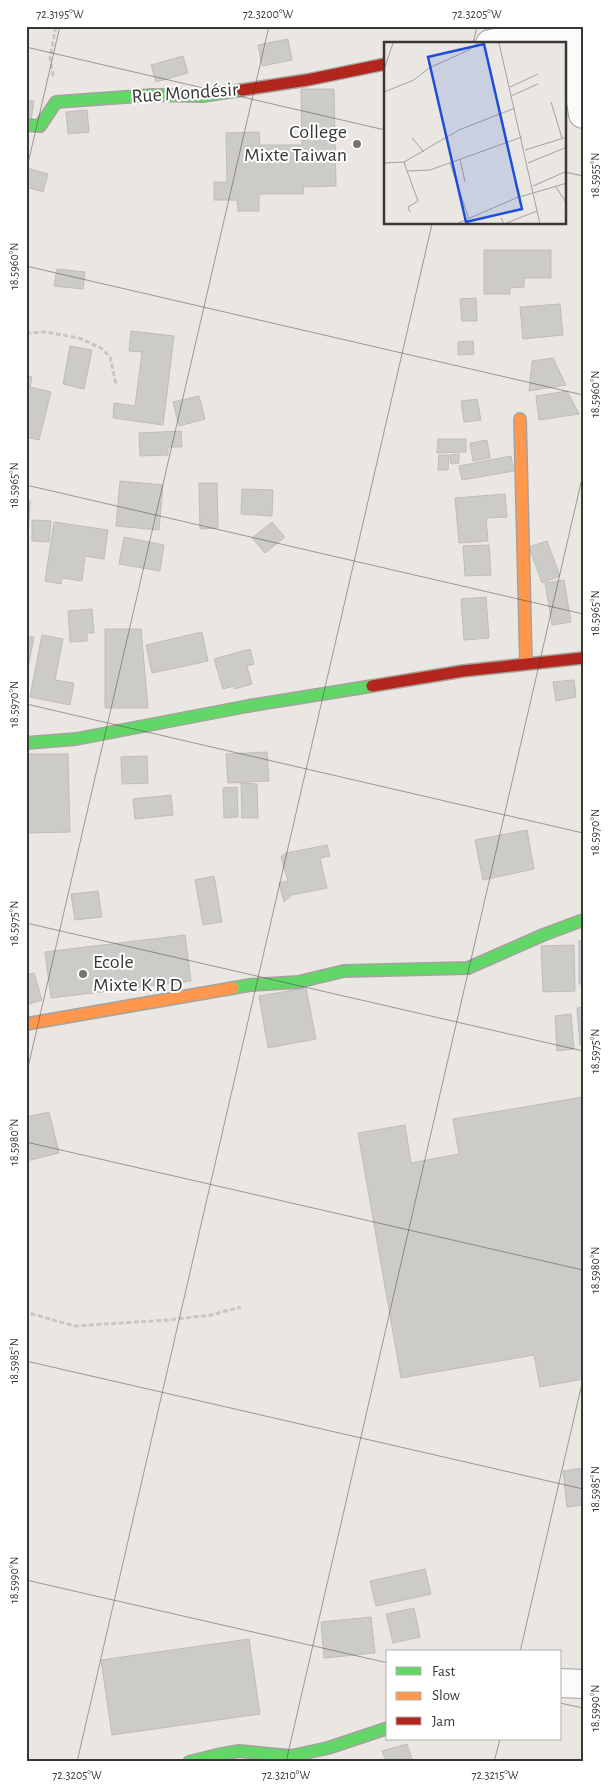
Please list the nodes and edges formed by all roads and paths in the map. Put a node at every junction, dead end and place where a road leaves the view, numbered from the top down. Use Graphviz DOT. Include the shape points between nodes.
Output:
graph roads {
  1 [pos="56,26"];
  2 [pos="576,27"];
  3 [pos="500,42"];
  4 [pos="384,64"];
  5 [pos="56,102"];
  6 [pos="583,114"];
  7 [pos="26,125"];
  8 [pos="26,333"];
  9 [pos="116,384"];
  10 [pos="520,419"];
  11 [pos="583,658"];
  12 [pos="526,664"];
  13 [pos="26,743"];
  14 [pos="583,920"];
  15 [pos="26,1024"];
  16 [pos="241,1307"];
  17 [pos="26,1308"];
  18 [pos="562,1684"];
  19 [pos="583,1684"];
  20 [pos="386,1729"];
  21 [pos="189,1762"];
  1 -- 5 [label="path" via="50,58"];
  2 -- 3 [label="street"];
  2 -- 6 [label="street"];
  4 -- 5 [label="street, Rue Mondésir" via="202,96 153,95"];
  5 -- 7 [label="street" via="40,126"];
  8 -- 9 [label="path" via="46,332 79,338 101,348 110,357"];
  10 -- 12 [label="street"];
  11 -- 12 [label="street"];
  12 -- 13 [label="street" via="278,701 76,739"];
  14 -- 15 [label="street" via="468,968 344,971 298,982 250,985"];
  16 -- 17 [label="path" via="211,1315 168,1320 74,1326 29,1312"];
  18 -- 19 [label="street"];
  20 -- 21 [label="street" via="342,1744 290,1756 232,1751"];
}
